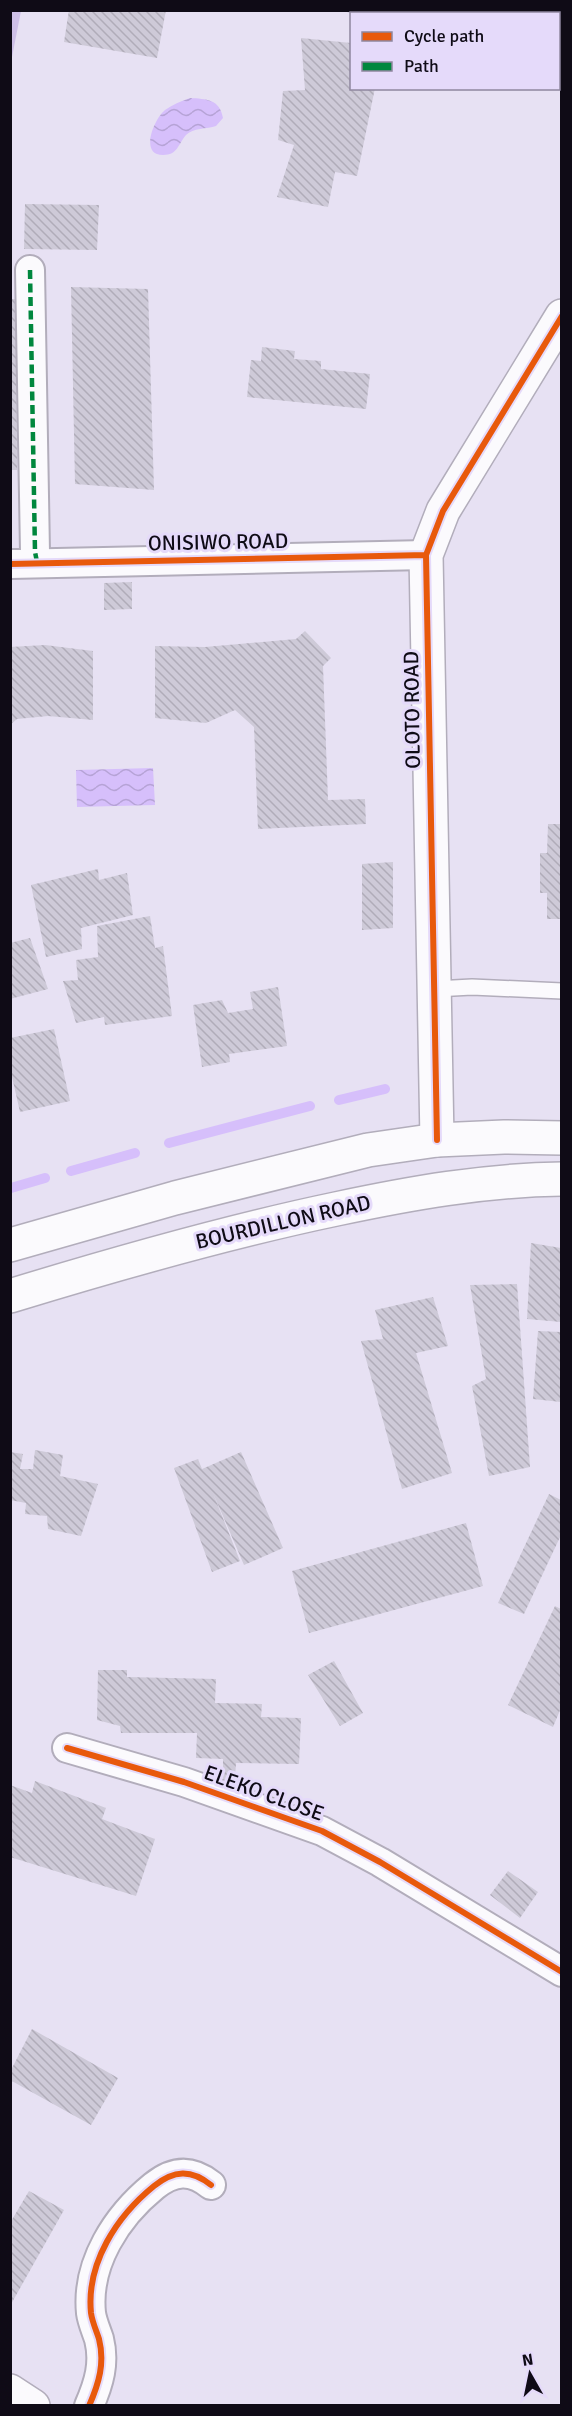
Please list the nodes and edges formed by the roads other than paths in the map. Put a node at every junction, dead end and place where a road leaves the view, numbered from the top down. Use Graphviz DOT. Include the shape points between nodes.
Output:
graph roads {
  1 [pos="30,270"];
  2 [pos="561,316"];
  3 [pos="426,555"];
  4 [pos="24,563"];
  5 [pos="435,989"];
  6 [pos="561,991"];
  7 [pos="561,1138"];
  8 [pos="437,1140"];
  9 [pos="561,1179"];
  10 [pos="10,1245"];
  11 [pos="10,1296"];
  12 [pos="67,1748"];
  13 [pos="561,1972"];
  14 [pos="211,2185"];
  15 [pos="10,2391"];
  16 [pos="33,2406"];
  17 [pos="89,2406"];
  1 -- 4 [label="street" via="35,552"];
  2 -- 3 [label="main road, OLOTO ROAD" via="443,512"];
  3 -- 4 [label="street, ONISIWO ROAD"];
  3 -- 5 [label="main road, OLOTO ROAD"];
  5 -- 6 [label="lane"];
  5 -- 8 [label="main road, OLOTO ROAD"];
  7 -- 8 [label="main road"];
  8 -- 10 [label="main road" via="368,1150 175,1198"];
  9 -- 11 [label="main road, BOURDILLON ROAD" via="517,1180 408,1194 295,1217 153,1253"];
  12 -- 13 [label="street, ELEKO CLOSE" via="184,1782 322,1831"];
  14 -- 17 [label="street" via="199,2176 184,2173 164,2178 113,2229 94,2273 90,2294 102,2362"];
  15 -- 16 [label="main road"];
}
